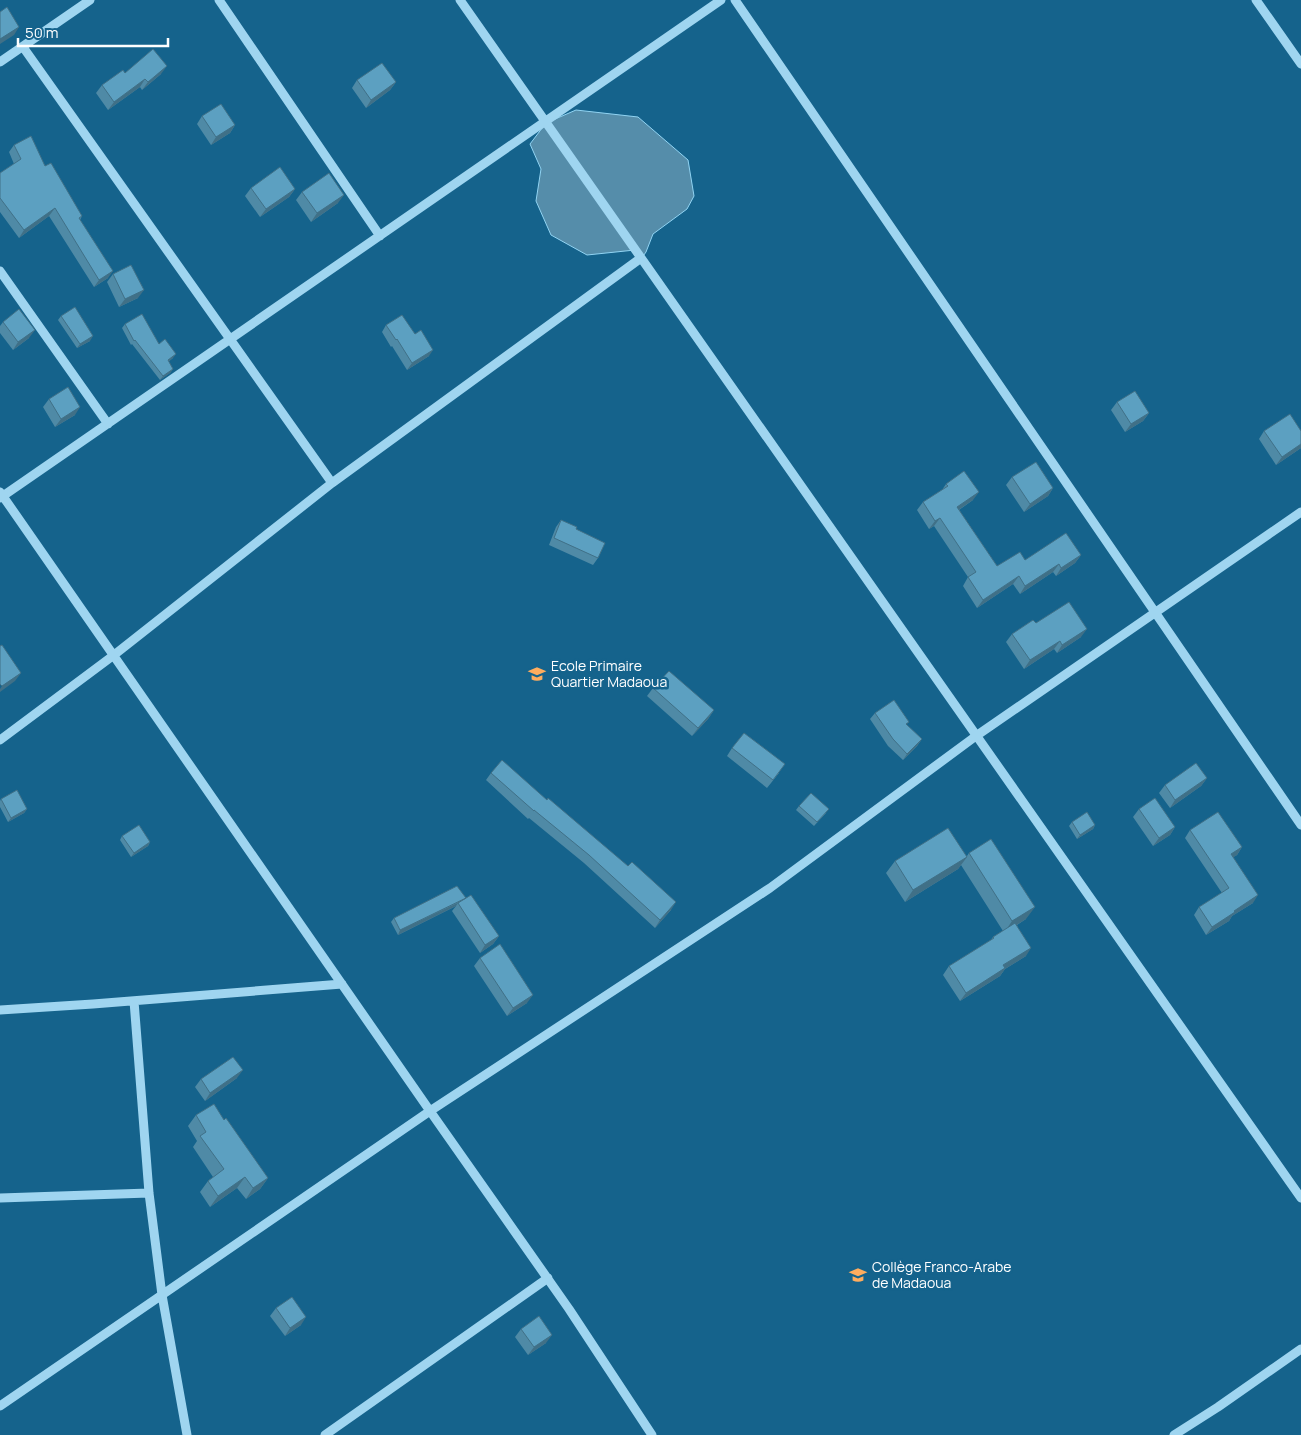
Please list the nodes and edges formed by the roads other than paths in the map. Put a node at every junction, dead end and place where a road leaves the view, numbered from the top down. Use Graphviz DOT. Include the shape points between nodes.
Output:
graph roads {
  1 [pos="90,0"];
  2 [pos="219,0"];
  3 [pos="460,0"];
  4 [pos="721,0"];
  5 [pos="735,0"];
  6 [pos="1256,0"];
  7 [pos="22,46"];
  8 [pos="0,62"];
  9 [pos="1301,64"];
  10 [pos="545,122"];
  11 [pos="380,236"];
  12 [pos="641,258"];
  13 [pos="0,271"];
  14 [pos="230,339"];
  15 [pos="108,424"];
  16 [pos="332,483"];
  17 [pos="1,496"];
  18 [pos="1301,512"];
  19 [pos="1155,613"];
  20 [pos="114,655"];
  21 [pos="976,736"];
  22 [pos="0,740"];
  23 [pos="1301,825"];
  24 [pos="342,984"];
  25 [pos="134,1001"];
  26 [pos="0,1010"];
  27 [pos="430,1111"];
  28 [pos="149,1193"];
  29 [pos="0,1198"];
  30 [pos="1301,1198"];
  31 [pos="548,1278"];
  32 [pos="162,1295"];
  33 [pos="1301,1349"];
  34 [pos="0,1406"];
  35 [pos="187,1435"];
  36 [pos="325,1435"];
  37 [pos="652,1435"];
  38 [pos="1174,1435"];
  1 -- 7 [label="street"];
  2 -- 11 [label="street"];
  3 -- 10 [label="street"];
  4 -- 10 [label="street"];
  5 -- 19 [label="street"];
  6 -- 9 [label="street"];
  7 -- 8 [label="street"];
  7 -- 14 [label="street"];
  10 -- 11 [label="street"];
  10 -- 12 [label="street"];
  11 -- 14 [label="street"];
  12 -- 16 [label="street"];
  12 -- 21 [label="street"];
  13 -- 15 [label="street"];
  14 -- 15 [label="street"];
  14 -- 16 [label="street"];
  15 -- 17 [label="street"];
  16 -- 20 [label="street"];
  17 -- 20 [label="street"];
  18 -- 19 [label="street"];
  19 -- 21 [label="street"];
  19 -- 23 [label="street"];
  20 -- 22 [label="street"];
  20 -- 24 [label="street"];
  21 -- 27 [label="street" via="770,888"];
  21 -- 30 [label="street"];
  24 -- 25 [label="street"];
  24 -- 27 [label="street"];
  25 -- 26 [label="street"];
  25 -- 28 [label="street"];
  27 -- 31 [label="street"];
  27 -- 32 [label="street"];
  28 -- 29 [label="street"];
  28 -- 32 [label="street"];
  31 -- 36 [label="street"];
  31 -- 37 [label="street"];
  32 -- 34 [label="street"];
  32 -- 35 [label="street"];
  33 -- 38 [label="street"];
}
